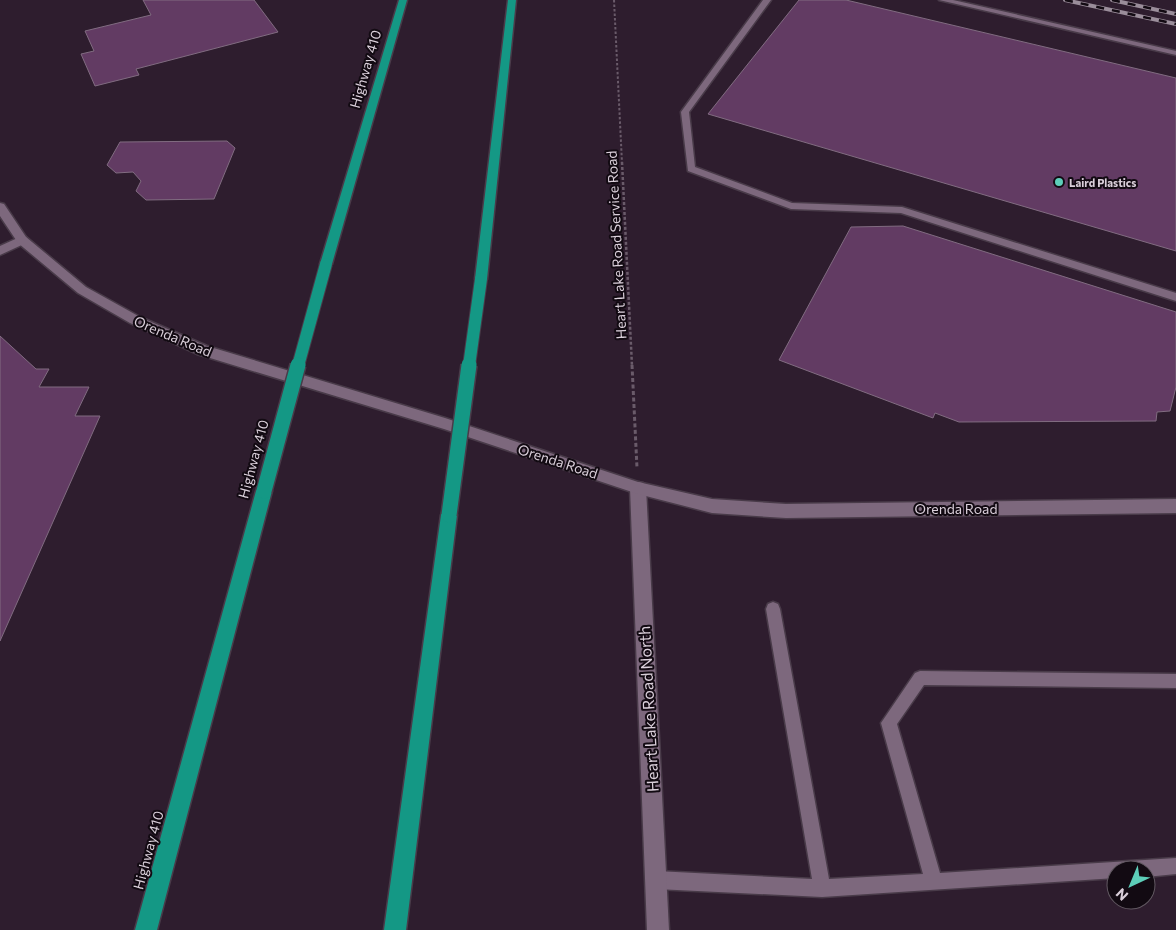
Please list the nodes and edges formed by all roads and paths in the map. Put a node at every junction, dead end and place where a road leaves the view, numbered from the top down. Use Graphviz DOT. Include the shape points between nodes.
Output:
graph roads {
  1 [pos="403,0"];
  2 [pos="512,0"];
  3 [pos="614,0"];
  4 [pos="767,0"];
  5 [pos="944,0"];
  6 [pos="1176,53"];
  7 [pos="0,207"];
  8 [pos="22,240"];
  9 [pos="0,251"];
  10 [pos="1176,297"];
  11 [pos="638,488"];
  12 [pos="1176,506"];
  13 [pos="773,609"];
  14 [pos="1176,681"];
  15 [pos="1176,866"];
  16 [pos="1156,867"];
  17 [pos="1106,871"];
  18 [pos="656,880"];
  19 [pos="934,882"];
  20 [pos="822,888"];
  21 [pos="146,930"];
  22 [pos="394,930"];
  23 [pos="658,930"];
  1 -- 21 [label="highway, Highway 410, bridge" via="326,264"];
  2 -- 22 [label="highway, bridge" via="480,279"];
  3 -- 11 [label="path, Heart Lake Road Service Road"];
  4 -- 10 [label="lane" via="684,112 691,170 791,206 902,210"];
  5 -- 6 [label="lane"];
  7 -- 8 [label="street, Orenda Road"];
  8 -- 9 [label="street"];
  8 -- 11 [label="street, Orenda Road" via="82,290 135,320 202,350 445,424"];
  11 -- 12 [label="street, Orenda Road" via="712,506 786,511"];
  11 -- 18 [label="street, Heart Lake Road North"];
  13 -- 20 [label="lane"];
  14 -- 19 [label="lane" via="920,678 889,723"];
  15 -- 16 [label="lane"];
  17 -- 19 [label="lane"];
  18 -- 20 [label="lane"];
  18 -- 23 [label="street, Heart Lake Road North"];
  19 -- 20 [label="lane"];
}
